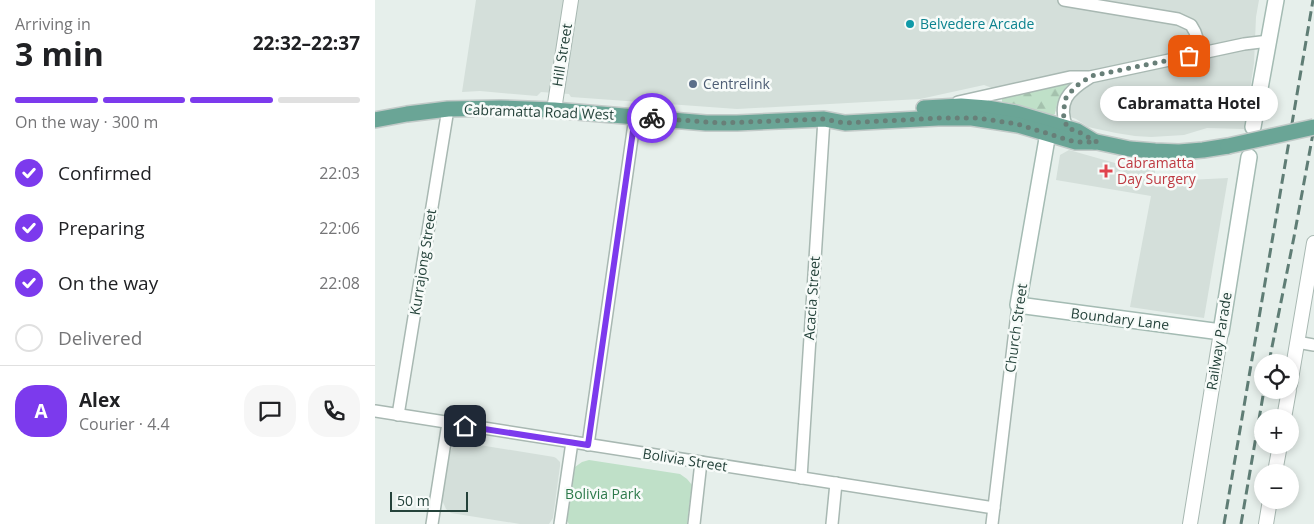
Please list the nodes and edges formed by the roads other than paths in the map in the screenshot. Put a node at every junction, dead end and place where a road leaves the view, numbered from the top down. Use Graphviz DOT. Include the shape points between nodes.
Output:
graph roads {
  1 [pos="571,0"];
  2 [pos="1064,0"];
  3 [pos="1276,0"];
  4 [pos="1269,41"];
  5 [pos="1202,53"];
  6 [pos="1091,76"];
  7 [pos="927,108"];
  8 [pos="448,109"];
  9 [pos="554,110"];
  10 [pos="635,117"];
  11 [pos="823,119"];
  12 [pos="375,120"];
  13 [pos="1253,127"];
  14 [pos="1067,128"];
  15 [pos="1314,128"];
  16 [pos="1048,134"];
  17 [pos="1097,142"];
  18 [pos="1249,158"];
  19 [pos="1314,243"];
  20 [pos="1018,305"];
  21 [pos="1221,332"];
  22 [pos="1297,342"];
  23 [pos="1314,345"];
  24 [pos="1295,354"];
  25 [pos="375,412"];
  26 [pos="398,415"];
  27 [pos="448,423"];
  28 [pos="573,442"];
  29 [pos="588,445"];
  30 [pos="701,462"];
  31 [pos="801,478"];
  32 [pos="836,483"];
  33 [pos="994,508"];
  34 [pos="1268,509"];
  35 [pos="432,524"];
  36 [pos="559,524"];
  37 [pos="693,524"];
  38 [pos="832,524"];
  39 [pos="993,524"];
  40 [pos="1189,524"];
  41 [pos="1266,524"];
  1 -- 9 [label="street, Hill Street"];
  2 -- 5 [label="street" via="1179,19 1191,25"];
  3 -- 4 [label="main road"];
  4 -- 5 [label="street, Cabramatta Road West"];
  4 -- 13 [label="main road"];
  5 -- 6 [label="street, Cabramatta Road West"];
  6 -- 7 [label="street, Cabramatta Road West" via="1071,77"];
  6 -- 14 [label="street, Cabramatta Road West" via="1066,98 1063,113"];
  7 -- 11 [label="main road, Cabramatta Road West" via="842,113"];
  7 -- 14 [label="main road, Cabramatta Road West" via="987,108"];
  8 -- 9 [label="main road, Cabramatta Road West"];
  8 -- 12 [label="main road, Cabramatta Road West"];
  8 -- 26 [label="street, Kurrajong Street"];
  9 -- 10 [label="main road, Cabramatta Road West"];
  10 -- 11 [label="main road, Cabramatta Road West" via="706,123"];
  10 -- 29 [label="street"];
  11 -- 16 [label="main road, Cabramatta Road West" via="845,123 978,118 1017,124"];
  11 -- 31 [label="street, Acacia Street"];
  14 -- 17 [label="main road, Cabramatta Road West"];
  15 -- 17 [label="main road, Cabramatta Road West, bridge" via="1187,151 1130,149"];
  16 -- 17 [label="main road, Cabramatta Road West" via="1075,142"];
  16 -- 20 [label="main road, Church Street"];
  18 -- 21 [label="main road, Railway Parade"];
  19 -- 22 [label="street"];
  20 -- 21 [label="main road, Boundary Lane"];
  20 -- 33 [label="street, Church Street"];
  21 -- 40 [label="street, Railway Parade"];
  22 -- 23 [label="street"];
  22 -- 24 [label="street"];
  25 -- 26 [label="street, Bolivia Street"];
  26 -- 27 [label="street, Bolivia Street"];
  27 -- 28 [label="street, Bolivia Street"];
  27 -- 35 [label="street"];
  28 -- 29 [label="street, Bolivia Street"];
  28 -- 36 [label="street"];
  29 -- 30 [label="street, Bolivia Street"];
  30 -- 31 [label="street, Bolivia Street"];
  30 -- 37 [label="street"];
  31 -- 32 [label="street, Bolivia Street"];
  32 -- 33 [label="street, Bolivia Street"];
  32 -- 38 [label="street"];
  33 -- 39 [label="street, Church Street"];
  34 -- 41 [label="street"];
}
